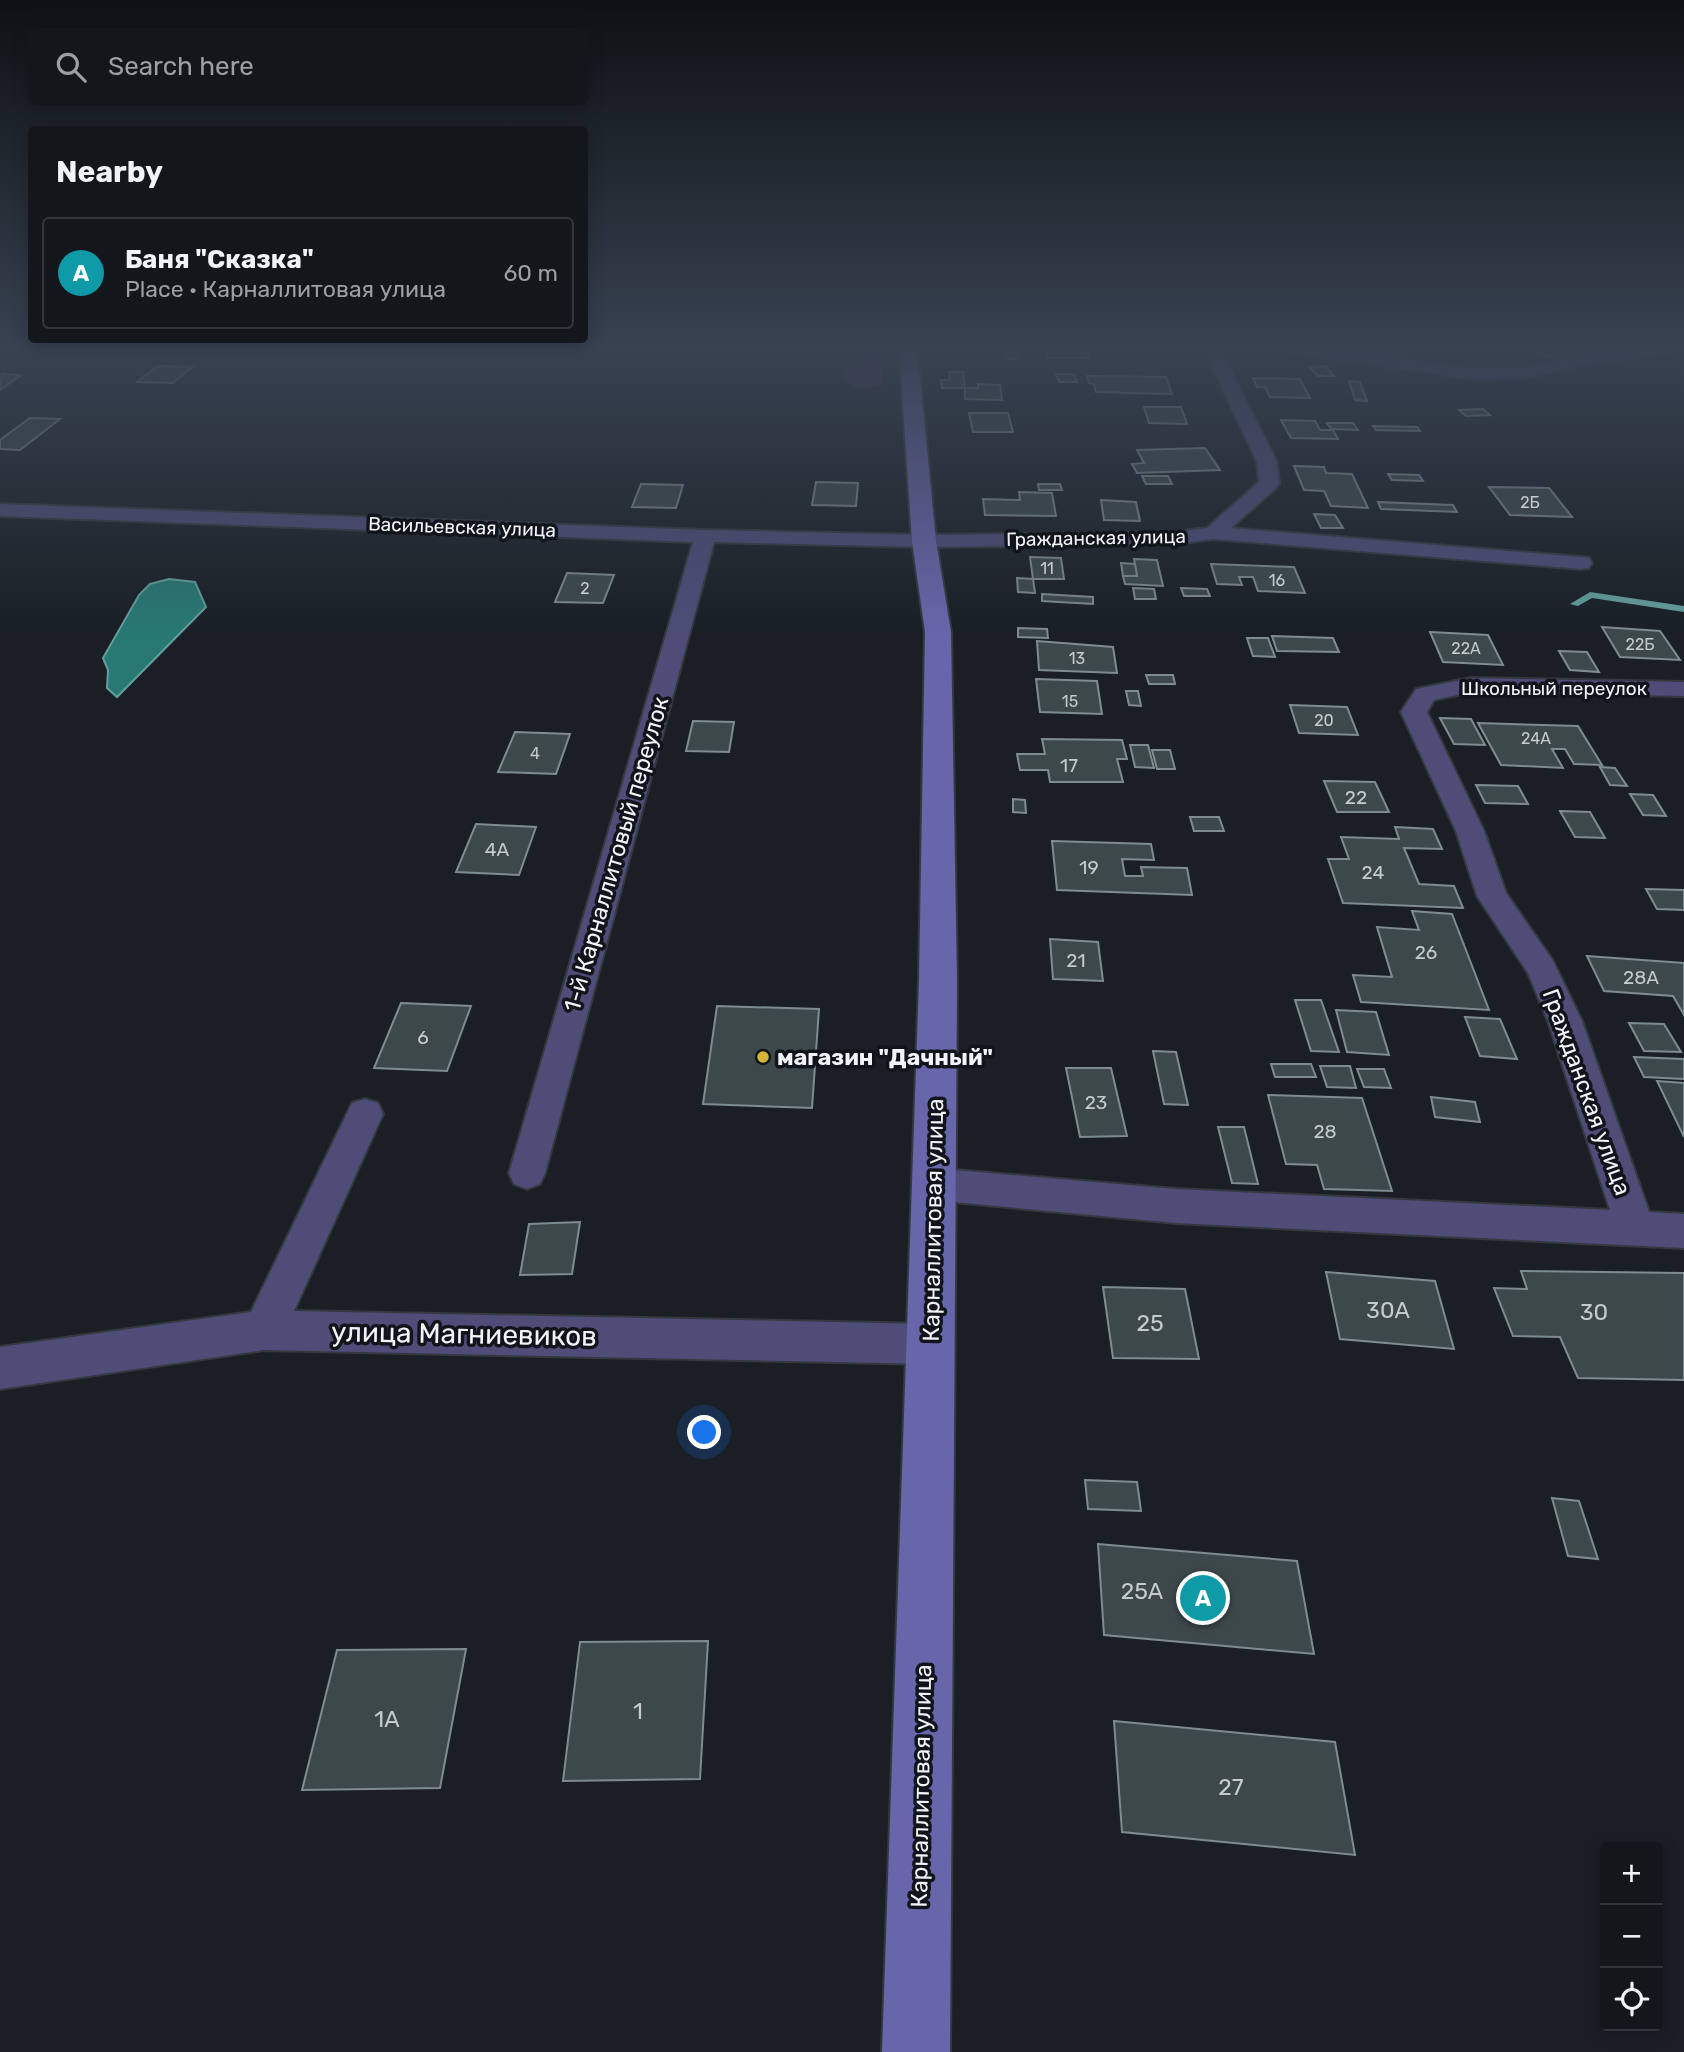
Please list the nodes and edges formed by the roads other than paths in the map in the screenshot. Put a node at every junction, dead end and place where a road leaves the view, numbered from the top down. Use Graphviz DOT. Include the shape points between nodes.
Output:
graph roads {
  1 [pos="916,443"];
  2 [pos="1257,443"];
  3 [pos="0,510"];
  4 [pos="1213,533"];
  5 [pos="705,536"];
  6 [pos="924,541"];
  7 [pos="1581,563"];
  8 [pos="1684,689"];
  9 [pos="1425,694"];
  10 [pos="365,1114"];
  11 [pos="527,1173"];
  12 [pos="932,1184"];
  13 [pos="1636,1229"];
  14 [pos="1684,1231"];
  15 [pos="264,1330"];
  16 [pos="930,1344"];
  17 [pos="0,1368"];
  18 [pos="916,2052"];
  1 -- 6 [label="street, Карналлитовая улица"];
  2 -- 4 [label="street, Гражданская улица" via="1267,462 1269,484"];
  3 -- 5 [label="street, Васильевская улица"];
  4 -- 6 [label="street, Гражданская улица" via="1176,538"];
  4 -- 7 [label="street"];
  5 -- 6 [label="street, Васильевская улица"];
  5 -- 11 [label="street, 1-й Карналлитовый переулок"];
  6 -- 12 [label="street, Карналлитовая улица" via="938,632 938,981"];
  8 -- 9 [label="street, Школьный переулок" via="1471,685"];
  9 -- 13 [label="street, Гражданская улица" via="1414,712 1470,831 1492,896 1542,969 1565,1021"];
  10 -- 15 [label="street"];
  12 -- 13 [label="street" via="1176,1206"];
  12 -- 16 [label="street, Карналлитовая улица"];
  13 -- 14 [label="street"];
  15 -- 16 [label="street, улица Магниевиков"];
  15 -- 17 [label="street, улица Магниевиков"];
  16 -- 18 [label="street, Карналлитовая улица"];
}
